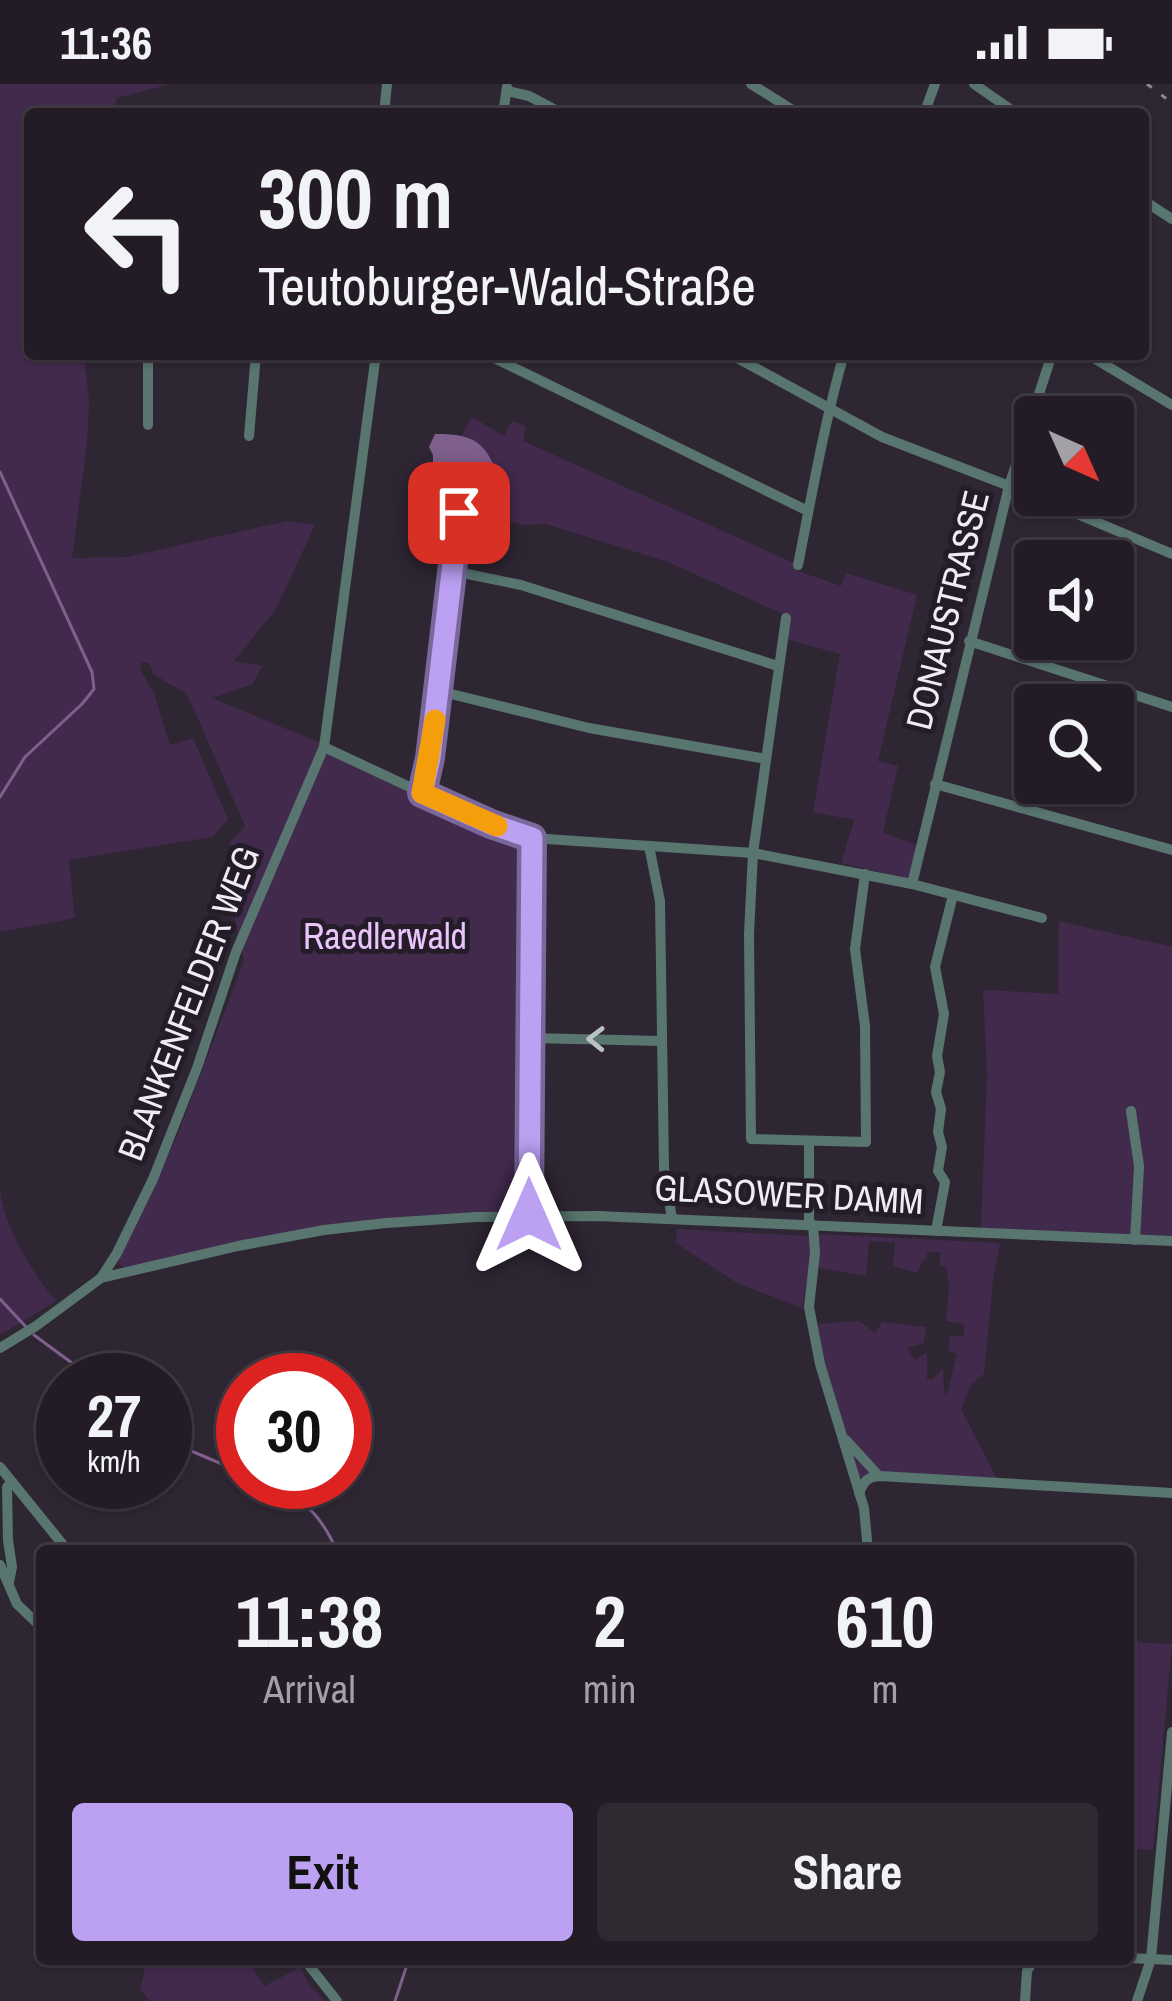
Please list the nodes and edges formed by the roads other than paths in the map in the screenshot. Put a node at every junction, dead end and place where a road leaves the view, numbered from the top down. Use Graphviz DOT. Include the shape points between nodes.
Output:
graph roads {
  1 [pos="751,84"];
  2 [pos="974,84"];
  3 [pos="507,87"];
  4 [pos="551,108"];
  5 [pos="789,108"];
  6 [pos="1008,108"];
  7 [pos="148,360"];
  8 [pos="255,360"];
  9 [pos="375,360"];
  10 [pos="498,360"];
  11 [pos="741,360"];
  12 [pos="842,360"];
  13 [pos="1050,360"];
  14 [pos="1097,360"];
  15 [pos="1172,405"];
  16 [pos="828,409"];
  17 [pos="148,425"];
  18 [pos="249,436"];
  19 [pos="1009,486"];
  20 [pos="808,511"];
  21 [pos="459,513"];
  22 [pos="1172,554"];
  23 [pos="798,565"];
  24 [pos="453,571"];
  25 [pos="786,617"];
  26 [pos="969,641"];
  27 [pos="778,666"];
  28 [pos="439,691"];
  29 [pos="1172,707"];
  30 [pos="324,747"];
  31 [pos="766,759"];
  32 [pos="935,784"];
  33 [pos="422,793"];
  34 [pos="532,838"];
  35 [pos="649,846"];
  36 [pos="1172,850"];
  37 [pos="753,853"];
  38 [pos="865,874"];
  39 [pos="912,884"];
  40 [pos="953,895"];
  41 [pos="1042,918"];
  42 [pos="530,1038"];
  43 [pos="662,1041"];
  44 [pos="1131,1111"];
  45 [pos="809,1142"];
  46 [pos="529,1215"];
  47 [pos="672,1219"];
  48 [pos="811,1225"];
  49 [pos="936,1231"];
  50 [pos="1135,1240"];
  51 [pos="1172,1241"];
  52 [pos="101,1278"];
  53 [pos="0,1348"];
  54 [pos="841,1434"];
  55 [pos="0,1467"];
  56 [pos="880,1477"];
  57 [pos="12,1482"];
  58 [pos="859,1493"];
  59 [pos="1172,1493"];
  60 [pos="8,1540"];
  61 [pos="63,1545"];
  62 [pos="867,1545"];
  63 [pos="0,1554"];
  64 [pos="0,1565"];
  65 [pos="9,1582"];
  66 [pos="36,1623"];
  67 [pos="1172,1732"];
  68 [pos="1134,1958"];
  69 [pos="1151,1959"];
  70 [pos="1172,1960"];
  71 [pos="309,1965"];
  72 [pos="1030,1965"];
  73 [pos="337,2001"];
  74 [pos="1025,2001"];
  75 [pos="1137,2001"];
  1 -- 5 [label="street"];
  2 -- 6 [label="street"];
  3 -- 4 [label="street"];
  7 -- 17 [label="street"];
  8 -- 18 [label="street"];
  9 -- 30 [label="street, BLANKENFELDER WEG"];
  10 -- 20 [label="street"];
  11 -- 16 [label="street"];
  12 -- 16 [label="street"];
  13 -- 19 [label="street, DONAUSTRASSE"];
  14 -- 15 [label="street"];
  16 -- 19 [label="street"];
  16 -- 20 [label="street"];
  19 -- 22 [label="street"];
  19 -- 26 [label="street, DONAUSTRASSE"];
  20 -- 23 [label="street"];
  21 -- 24 [label="street"];
  24 -- 27 [label="street"];
  24 -- 28 [label="street"];
  25 -- 27 [label="street"];
  26 -- 29 [label="street"];
  26 -- 32 [label="street, DONAUSTRASSE"];
  27 -- 31 [label="street"];
  28 -- 31 [label="street"];
  28 -- 33 [label="street"];
  30 -- 33 [label="street"];
  30 -- 52 [label="street, BLANKENFELDER WEG" via="236,952 153,1179"];
  31 -- 37 [label="street"];
  32 -- 36 [label="street"];
  32 -- 39 [label="street, DONAUSTRASSE"];
  33 -- 34 [label="street"];
  34 -- 35 [label="street"];
  34 -- 42 [label="street"];
  35 -- 37 [label="street"];
  35 -- 43 [label="street" via="660,901"];
  37 -- 38 [label="street"];
  37 -- 45 [label="street" via="752,1139"];
  38 -- 39 [label="street"];
  38 -- 45 [label="street" via="855,949 866,1142"];
  39 -- 40 [label="street"];
  40 -- 41 [label="street"];
  40 -- 49 [label="street" via="934,967 944,1014 936,1092 945,1182"];
  43 -- 42 [label="street, one-way"];
  42 -- 46 [label="street"];
  43 -- 47 [label="street"];
  44 -- 50 [label="street" via="1139,1166"];
  45 -- 48 [label="street"];
  46 -- 47 [label="street, GLASOWER DAMM"];
  46 -- 52 [label="street, GLASOWER DAMM" via="324,1230"];
  47 -- 48 [label="street, GLASOWER DAMM"];
  48 -- 49 [label="street, GLASOWER DAMM"];
  48 -- 54 [label="street" via="809,1307"];
  49 -- 50 [label="street, GLASOWER DAMM"];
  50 -- 51 [label="street, GLASOWER DAMM"];
  52 -- 53 [label="street, GLASOWER DAMM"];
  54 -- 56 [label="street"];
  54 -- 58 [label="street"];
  55 -- 57 [label="street"];
  56 -- 58 [label="street" via="870,1477"];
  56 -- 59 [label="street"];
  57 -- 60 [label="street"];
  57 -- 61 [label="street"];
  58 -- 62 [label="street"];
  60 -- 63 [label="street"];
  60 -- 65 [label="street"];
  64 -- 65 [label="street"];
  65 -- 66 [label="street"];
  67 -- 69 [label="street"];
  68 -- 69 [label="street"];
  69 -- 70 [label="street"];
  69 -- 75 [label="street"];
  71 -- 73 [label="street"];
  72 -- 74 [label="street"];
}
